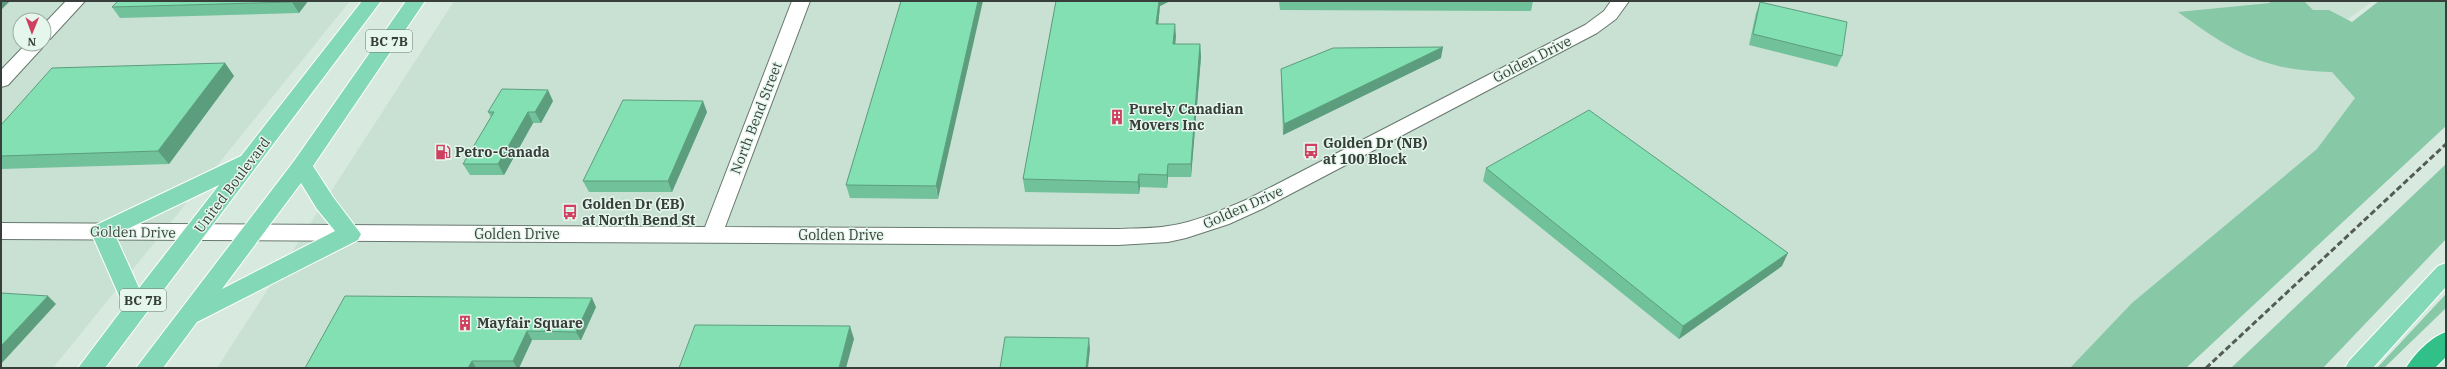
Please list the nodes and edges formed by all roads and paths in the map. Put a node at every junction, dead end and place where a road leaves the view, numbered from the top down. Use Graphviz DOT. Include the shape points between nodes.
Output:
graph roads {
  1 [pos="76,1"];
  2 [pos="372,1"];
  3 [pos="416,1"];
  4 [pos="801,1"];
  5 [pos="1620,1"];
  6 [pos="52,27"];
  7 [pos="28,52"];
  8 [pos="1,81"];
  9 [pos="251,160"];
  10 [pos="302,166"];
  11 [pos="1,231"];
  12 [pos="102,232"];
  13 [pos="196,233"];
  14 [pos="252,234"];
  15 [pos="350,234"];
  16 [pos="712,235"];
  17 [pos="2446,272"];
  18 [pos="137,309"];
  19 [pos="189,317"];
  20 [pos="2446,342"];
  21 [pos="91,368"];
  22 [pos="149,368"];
  23 [pos="2358,368"];
  24 [pos="2420,368"];
  1 -- 6 [label="street"];
  2 -- 9 [label="main road, United Boulevard / BC 7B"];
  3 -- 10 [label="main road, BC 7B"];
  4 -- 16 [label="street, North Bend Street"];
  5 -- 16 [label="street, Golden Drive" via="1610,15 1591,29 1255,204 1216,221 1186,230 1168,234 1118,237"];
  7 -- 8 [label="street"];
  9 -- 12 [label="main road"];
  9 -- 13 [label="main road, United Boulevard / BC 7B"];
  10 -- 14 [label="main road, BC 7B"];
  10 -- 15 [label="main road" via="325,203"];
  11 -- 12 [label="street, Golden Drive"];
  12 -- 13 [label="street, Golden Drive"];
  12 -- 18 [label="main road"];
  13 -- 14 [label="street, Golden Drive"];
  13 -- 18 [label="main road, United Boulevard / BC 7B"];
  14 -- 15 [label="street, Golden Drive"];
  14 -- 19 [label="main road, BC 7B"];
  15 -- 16 [label="street, Golden Drive"];
  15 -- 19 [label="main road"];
  17 -- 23 [label="main road"];
  18 -- 21 [label="main road, United Boulevard / BC 7B"];
  19 -- 22 [label="main road, BC 7B"];
  20 -- 24 [label="highway"];
}
